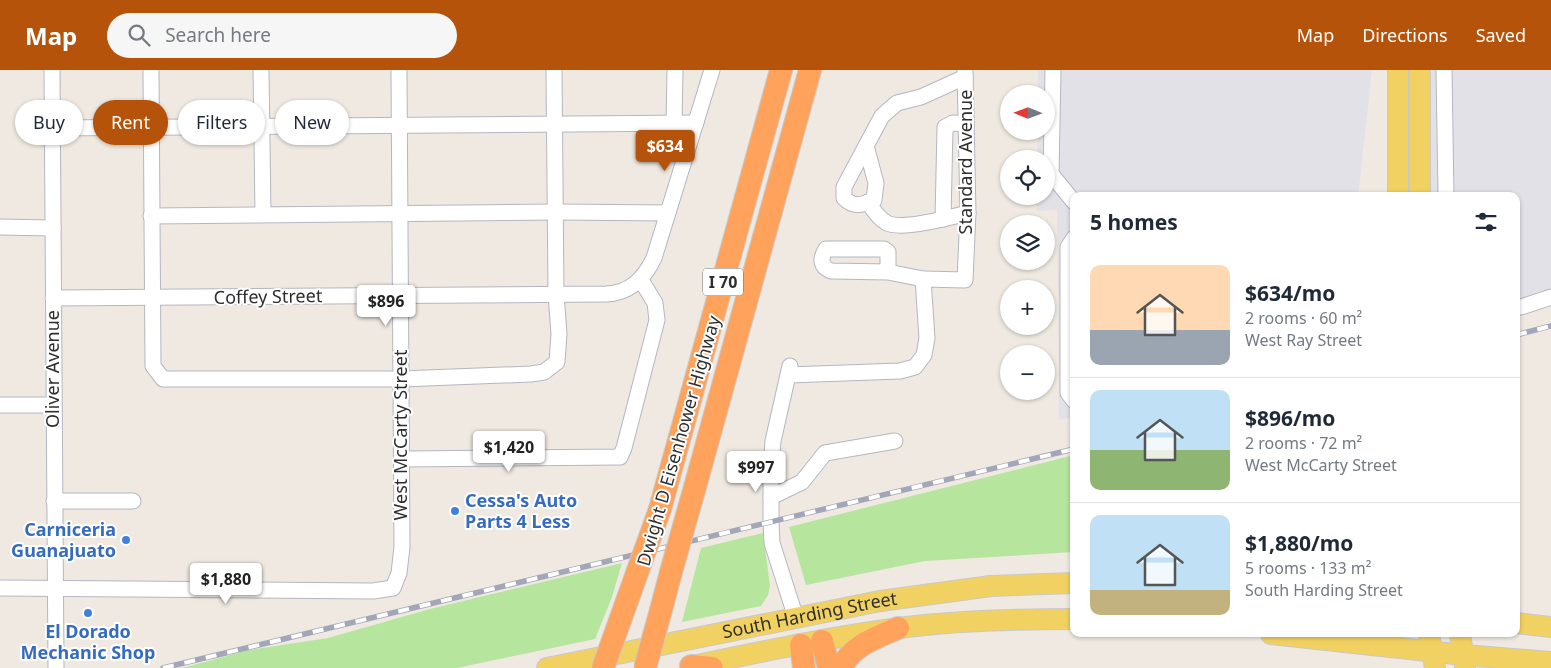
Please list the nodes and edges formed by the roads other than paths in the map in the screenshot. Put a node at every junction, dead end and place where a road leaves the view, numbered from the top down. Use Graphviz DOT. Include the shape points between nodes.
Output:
graph roads {
  1 [pos="52,70"];
  2 [pos="151,70"];
  3 [pos="261,70"];
  4 [pos="399,70"];
  5 [pos="554,70"];
  6 [pos="675,70"];
  7 [pos="712,70"];
  8 [pos="781,70"];
  9 [pos="810,70"];
  10 [pos="1053,70"];
  11 [pos="1398,70"];
  12 [pos="1420,70"];
  13 [pos="1444,70"];
  14 [pos="965,74"];
  15 [pos="52,100"];
  16 [pos="151,100"];
  17 [pos="262,100"];
  18 [pos="555,124"];
  19 [pos="674,124"];
  20 [pos="696,124"];
  21 [pos="966,124"];
  22 [pos="265,126"];
  23 [pos="400,126"];
  24 [pos="52,145"];
  25 [pos="151,145"];
  26 [pos="262,145"];
  27 [pos="866,146"];
  28 [pos="1398,192"];
  29 [pos="1420,192"];
  30 [pos="1446,192"];
  31 [pos="1070,197"];
  32 [pos="868,202"];
  33 [pos="556,212"];
  34 [pos="400,213"];
  35 [pos="668,213"];
  36 [pos="968,213"];
  37 [pos="264,214"];
  38 [pos="151,216"];
  39 [pos="943,219"];
  40 [pos="0,227"];
  41 [pos="53,228"];
  42 [pos="1070,245"];
  43 [pos="888,272"];
  44 [pos="924,280"];
  45 [pos="636,283"];
  46 [pos="556,294"];
  47 [pos="400,295"];
  48 [pos="1551,297"];
  49 [pos="53,298"];
  50 [pos="152,298"];
  51 [pos="1520,306"];
  52 [pos="401,379"];
  53 [pos="1070,396"];
  54 [pos="0,405"];
  55 [pos="53,406"];
  56 [pos="896,441"];
  57 [pos="402,459"];
  58 [pos="771,497"];
  59 [pos="54,501"];
  60 [pos="133,501"];
  61 [pos="662,501"];
  62 [pos="1070,584"];
  63 [pos="0,588"];
  64 [pos="54,589"];
  65 [pos="661,610"];
  66 [pos="796,618"];
  67 [pos="1070,619"];
  68 [pos="1520,623"];
  69 [pos="1551,627"];
  70 [pos="898,628"];
  71 [pos="1299,637"];
  72 [pos="1461,637"];
  73 [pos="811,643"];
  74 [pos="1432,651"];
  75 [pos="1465,661"];
  76 [pos="1551,662"];
  77 [pos="56,668"];
  78 [pos="547,668"];
  79 [pos="603,668"];
  80 [pos="616,668"];
  81 [pos="645,668"];
  82 [pos="652,668"];
  83 [pos="696,668"];
  84 [pos="804,668"];
  85 [pos="828,668"];
  86 [pos="842,668"];
  1 -- 15 [label="street, Oliver Avenue"];
  2 -- 16 [label="street"];
  3 -- 17 [label="street"];
  4 -- 23 [label="street, West McCarty Street"];
  5 -- 18 [label="street"];
  6 -- 19 [label="street"];
  7 -- 20 [label="street"];
  8 -- 61 [label="highway, Dwight D Eisenhower Highway / I 70"];
  9 -- 65 [label="highway, Dwight D Eisenhower Highway / I 70, bridge"];
  10 -- 31 [label="street" via="1051,174"];
  11 -- 28 [label="main road"];
  12 -- 29 [label="main road"];
  13 -- 30 [label="street"];
  14 -- 21 [label="street, Standard Avenue"];
  14 -- 27 [label="street" via="921,98 897,102 882,116"];
  18 -- 19 [label="street"];
  18 -- 23 [label="street"];
  18 -- 33 [label="street"];
  19 -- 20 [label="street"];
  20 -- 35 [label="street"];
  21 -- 36 [label="street, Standard Avenue"];
  21 -- 39 [label="street" via="953,123 945,127"];
  22 -- 23 [label="street"];
  23 -- 34 [label="street, West McCarty Street"];
  24 -- 41 [label="street, Oliver Avenue"];
  25 -- 38 [label="street"];
  26 -- 37 [label="street"];
  27 -- 32 [label="street" via="876,183 874,200"];
  27 -- 32 [label="street" via="844,187 844,198 861,206"];
  32 -- 39 [label="street" via="876,215 888,224 914,225"];
  33 -- 34 [label="street"];
  33 -- 35 [label="street"];
  33 -- 46 [label="street"];
  34 -- 37 [label="street"];
  34 -- 47 [label="street, West McCarty Street"];
  35 -- 45 [label="street" via="654,258"];
  36 -- 39 [label="street"];
  36 -- 44 [label="street, Standard Avenue" via="965,280"];
  37 -- 38 [label="street"];
  38 -- 50 [label="street"];
  40 -- 41 [label="street"];
  41 -- 49 [label="street, Oliver Avenue"];
  42 -- 53 [label="street"];
  43 -- 44 [label="street"];
  44 -- 58 [label="street" via="927,338 924,355 916,367 900,371 789,371 773,441"];
  45 -- 46 [label="street, Coffey Street" via="614,293"];
  45 -- 57 [label="street" via="654,304 657,320 622,455 616,458"];
  46 -- 47 [label="street, Coffey Street"];
  46 -- 52 [label="street" via="559,334 556,362 544,372"];
  47 -- 50 [label="street, Coffey Street"];
  47 -- 52 [label="street, West McCarty Street"];
  48 -- 51 [label="street"];
  49 -- 50 [label="street, Coffey Street"];
  49 -- 55 [label="street, Oliver Avenue"];
  50 -- 52 [label="street" via="153,366 163,379"];
  52 -- 57 [label="street, West McCarty Street"];
  54 -- 55 [label="street"];
  55 -- 59 [label="street, Oliver Avenue"];
  56 -- 58 [label="street" via="825,453 802,482"];
  57 -- 64 [label="street, West McCarty Street" via="402,547 400,573 394,588 373,591"];
  58 -- 66 [label="street" via="772,543"];
  59 -- 60 [label="street"];
  59 -- 64 [label="street, Oliver Avenue"];
  61 -- 79 [label="highway, bridge"];
  61 -- 80 [label="highway, Dwight D Eisenhower Highway / I 70, bridge"];
  62 -- 66 [label="main road, South Harding Street" via="947,591"];
  63 -- 64 [label="street"];
  64 -- 77 [label="street, Oliver Avenue"];
  65 -- 81 [label="highway, Dwight D Eisenhower Highway / I 70, bridge"];
  65 -- 82 [label="highway, bridge"];
  66 -- 73 [label="main road"];
  66 -- 78 [label="main road, South Harding Street"];
  67 -- 70 [label="main road, South Harding Street"];
  68 -- 69 [label="main road"];
  70 -- 73 [label="main road, South Harding Street"];
  70 -- 86 [label="highway" via="863,644 847,658"];
  71 -- 74 [label="main road"];
  72 -- 75 [label="main road"];
  73 -- 83 [label="main road, South Harding Street"];
  73 -- 84 [label="highway"];
  73 -- 85 [label="highway"];
  74 -- 75 [label="main road"];
  75 -- 76 [label="main road"];
}
